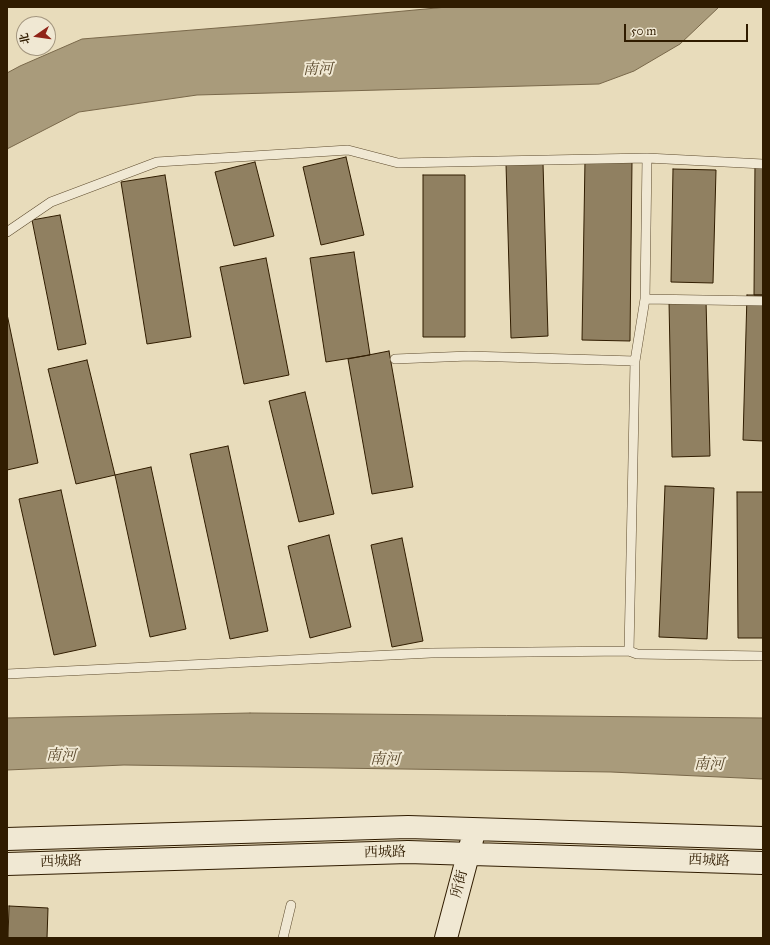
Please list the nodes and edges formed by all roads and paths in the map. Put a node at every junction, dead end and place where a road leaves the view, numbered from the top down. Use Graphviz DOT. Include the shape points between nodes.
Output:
graph roads {
  1 [pos="647,158"];
  2 [pos="763,164"];
  3 [pos="7,232"];
  4 [pos="645,299"];
  5 [pos="763,301"];
  6 [pos="395,359"];
  7 [pos="635,361"];
  8 [pos="629,651"];
  9 [pos="763,656"];
  10 [pos="7,674"];
  11 [pos="475,829"];
  12 [pos="763,838"];
  13 [pos="7,839"];
  14 [pos="468,854"];
  15 [pos="763,863"];
  16 [pos="7,864"];
  17 [pos="291,905"];
  18 [pos="283,938"];
  19 [pos="446,938"];
  1 -- 2 [label="lane"];
  1 -- 3 [label="lane" via="398,163 348,150 157,162 51,202"];
  1 -- 4 [label="lane"];
  4 -- 5 [label="lane"];
  4 -- 7 [label="lane"];
  6 -- 7 [label="lane" via="469,356"];
  7 -- 8 [label="lane"];
  8 -- 9 [label="lane" via="637,654"];
  8 -- 10 [label="lane" via="431,652"];
  11 -- 12 [label="main road, 西城路"];
  11 -- 13 [label="main road, 西城路" via="408,827"];
  11 -- 14 [label="main road, 所街"];
  14 -- 15 [label="main road, 西城路"];
  14 -- 16 [label="main road, 西城路" via="408,852"];
  14 -- 19 [label="main road, 所街"];
  17 -- 18 [label="lane"];
}
